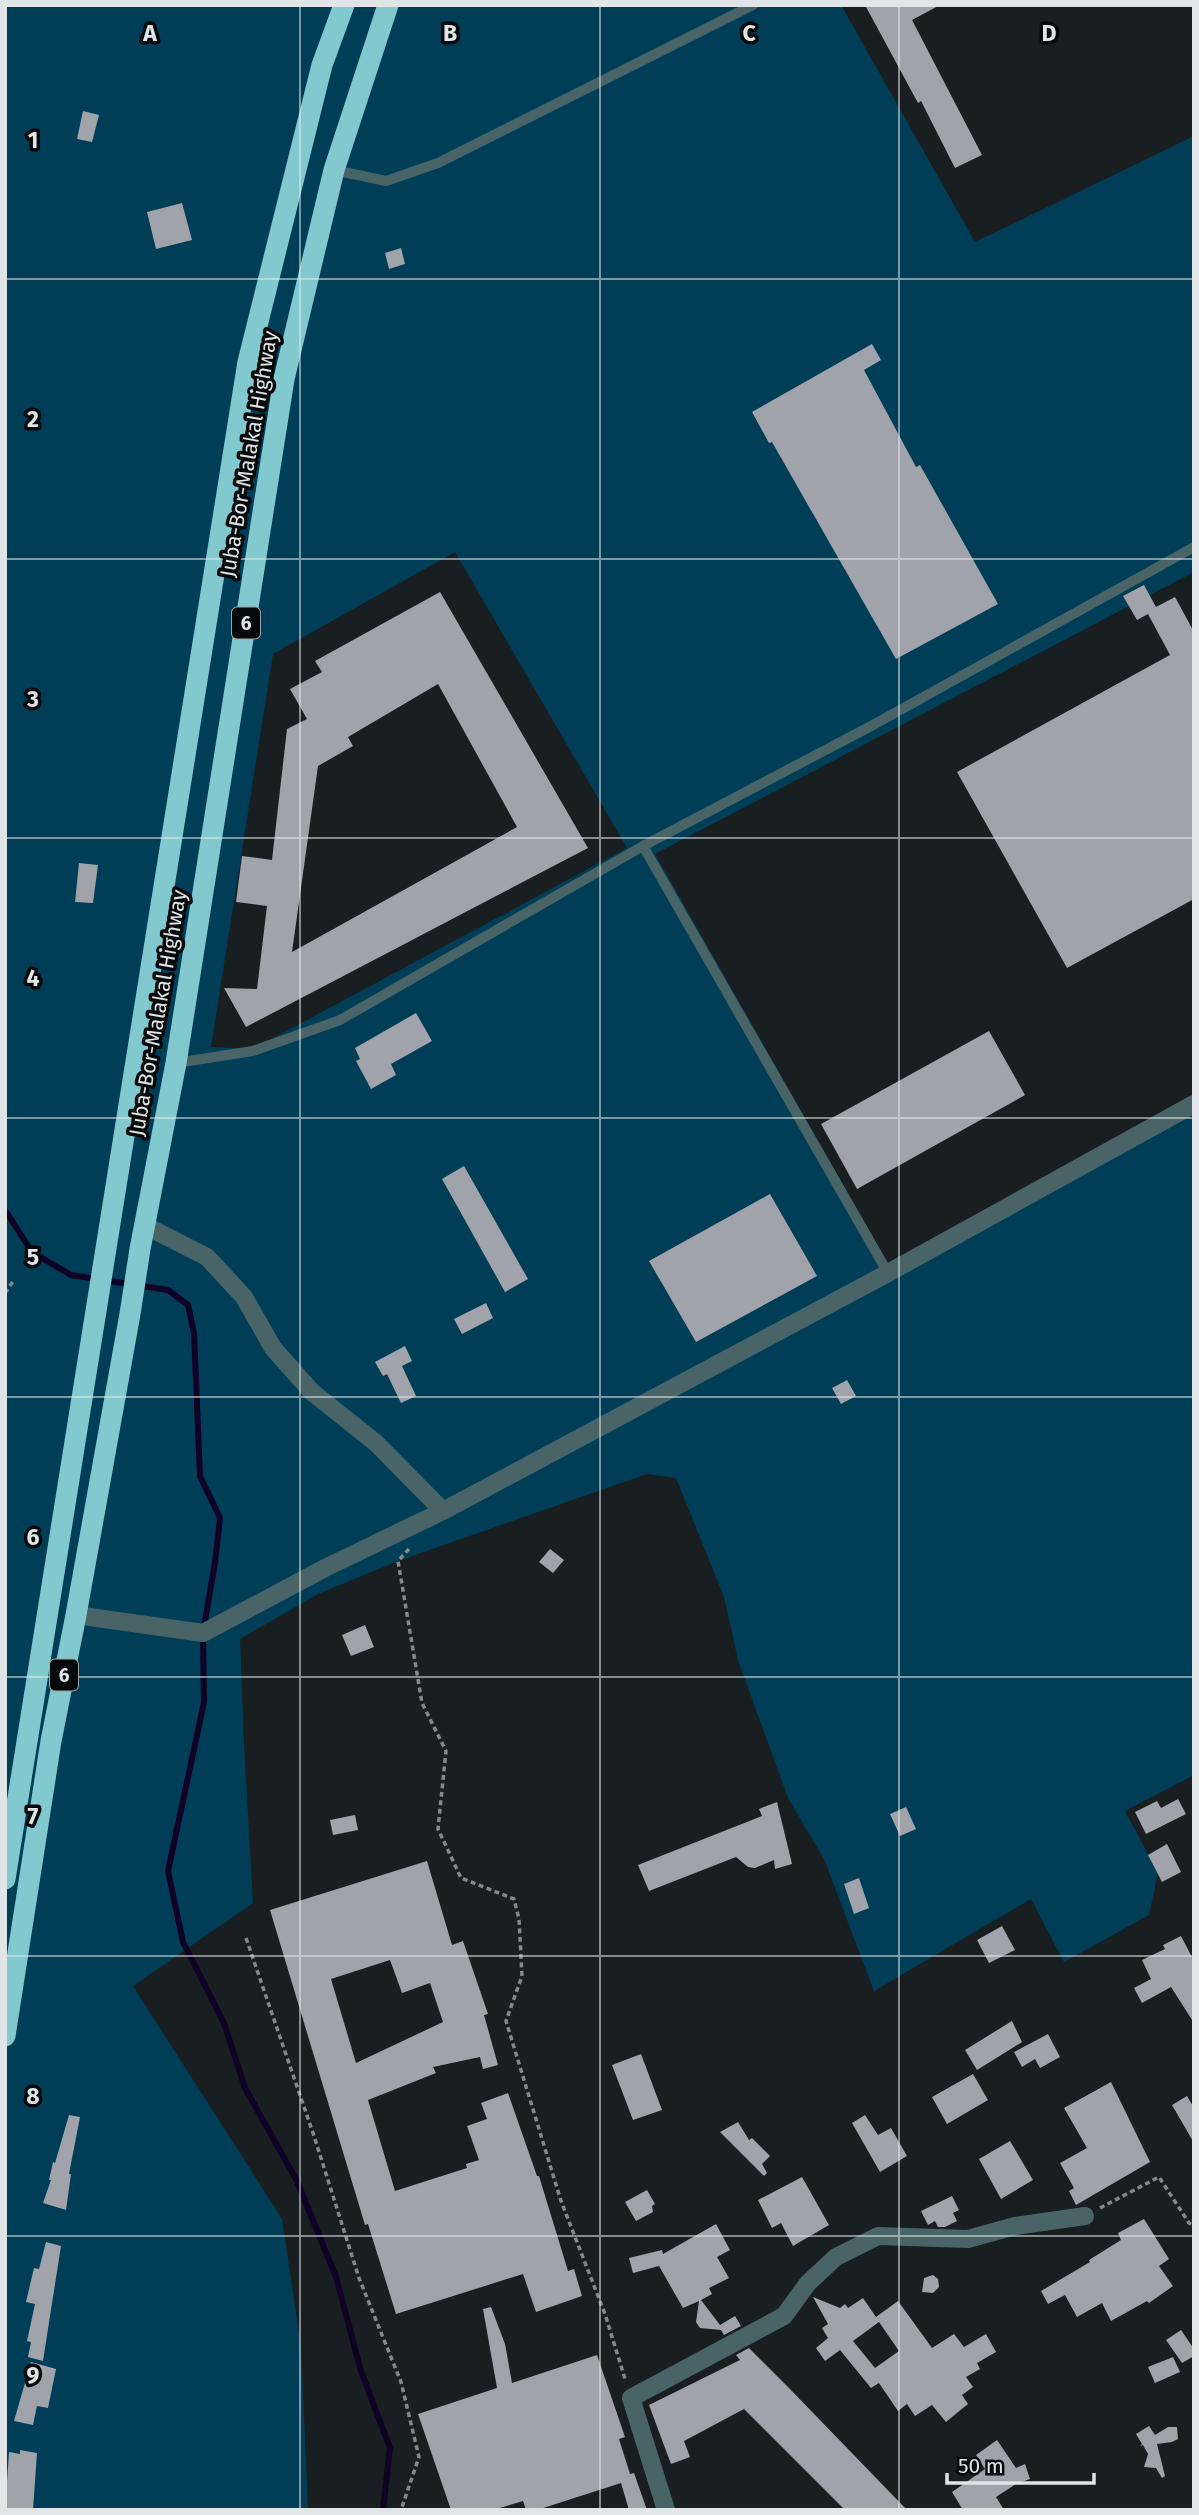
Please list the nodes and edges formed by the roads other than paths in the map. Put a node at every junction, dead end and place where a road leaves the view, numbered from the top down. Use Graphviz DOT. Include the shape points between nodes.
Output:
graph roads {
  1 [pos="344,5"];
  2 [pos="388,5"];
  3 [pos="753,5"];
  4 [pos="334,170"];
  5 [pos="1194,547"];
  6 [pos="643,846"];
  7 [pos="176,1063"];
  8 [pos="1194,1104"];
  9 [pos="144,1225"];
  10 [pos="888,1273"];
  11 [pos="443,1511"];
  12 [pos="76,1615"];
  13 [pos="5,1879"];
  14 [pos="5,2036"];
  15 [pos="1086,2216"];
  16 [pos="666,2510"];
  1 -- 13 [label="highway, Juba-Bor-Malakal Highway / 6" via="321,65 248,362"];
  2 -- 4 [label="highway, Juba-Bor-Malakal Highway / 6"];
  3 -- 4 [label="lane" via="438,163 386,181"];
  4 -- 7 [label="highway, Juba-Bor-Malakal Highway / 6" via="284,379"];
  5 -- 6 [label="lane"];
  6 -- 7 [label="lane" via="340,1020 253,1051"];
  6 -- 10 [label="lane"];
  7 -- 9 [label="highway, Juba-Bor-Malakal Highway / 6"];
  8 -- 10 [label="street"];
  9 -- 11 [label="street" via="207,1257 243,1297 273,1348 312,1392 376,1443"];
  9 -- 12 [label="highway, Juba-Bor-Malakal Highway / 6"];
  10 -- 11 [label="street"];
  11 -- 12 [label="street" via="203,1633"];
  12 -- 14 [label="highway, Juba-Bor-Malakal Highway / 6" via="51,1741"];
  15 -- 16 [label="street" via="1014,2226 968,2239 878,2236 836,2257 807,2283 784,2316 631,2398"];
}
